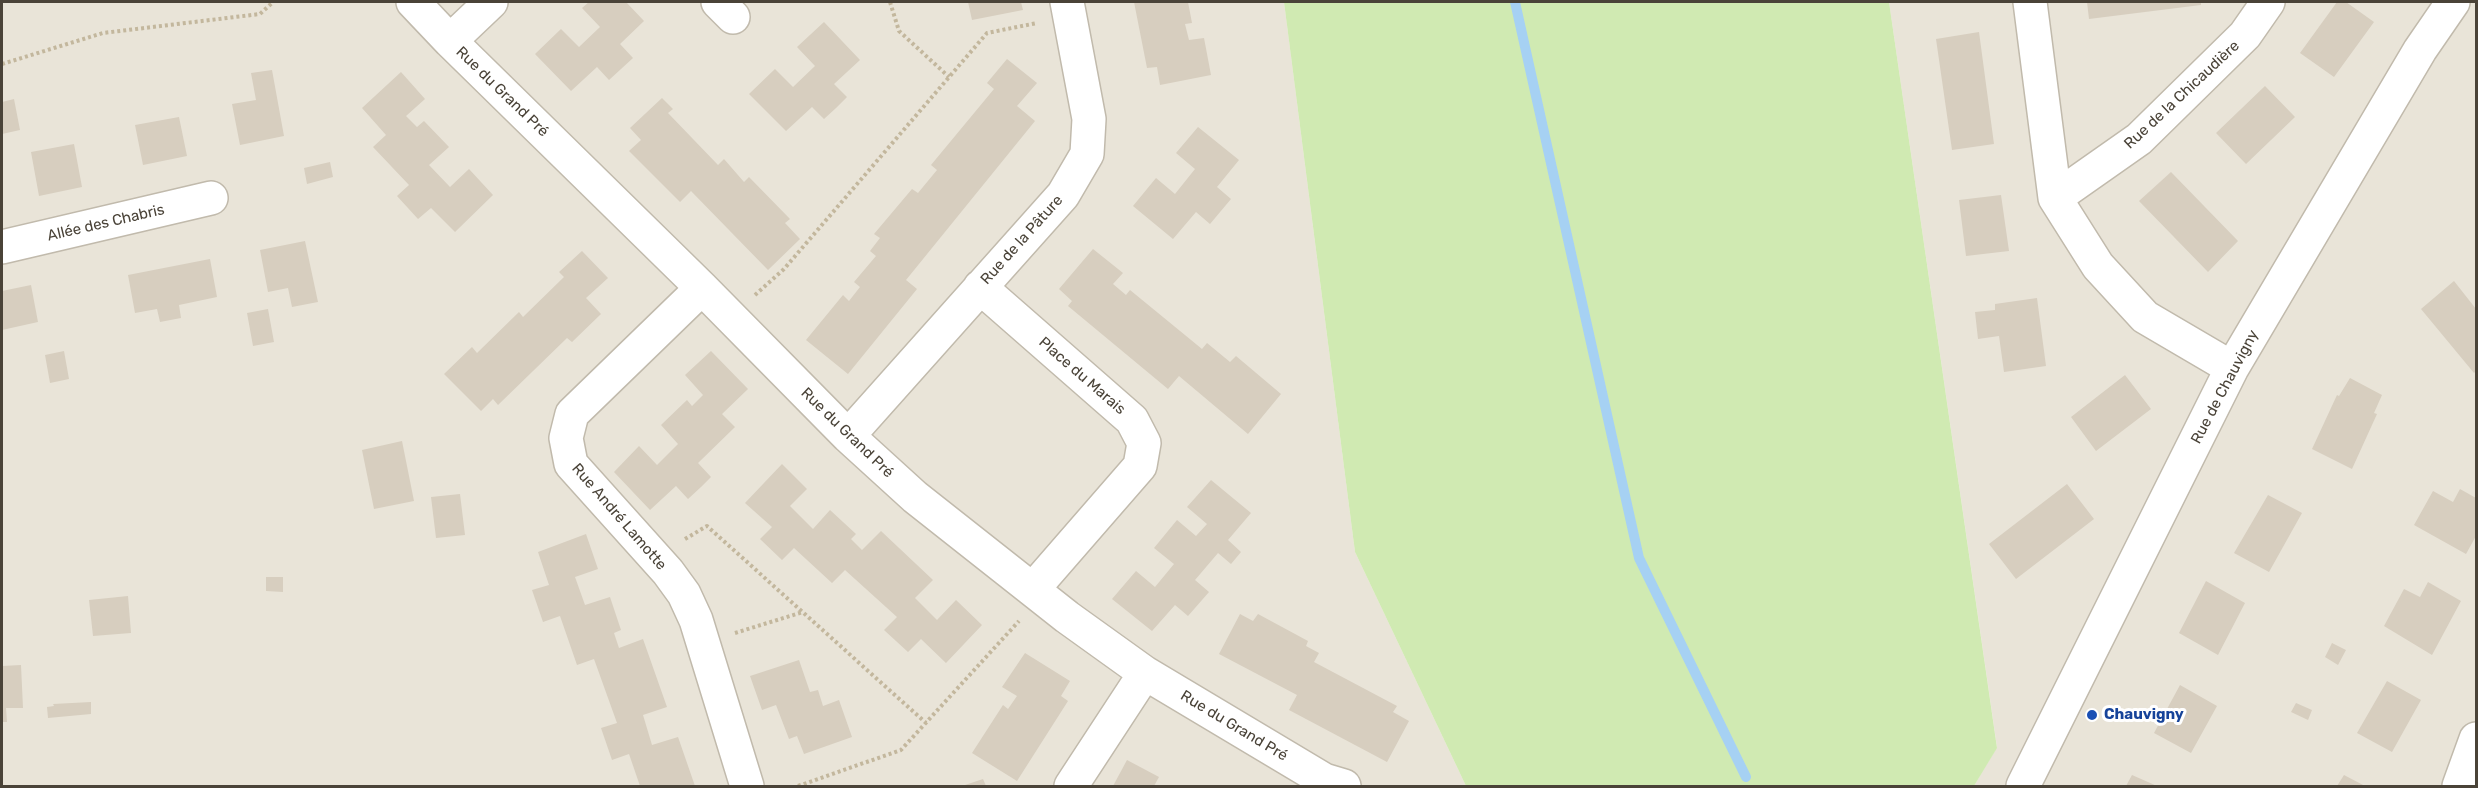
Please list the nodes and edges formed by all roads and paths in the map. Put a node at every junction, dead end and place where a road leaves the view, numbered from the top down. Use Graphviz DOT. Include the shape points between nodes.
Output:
graph roads {
  1 [pos="273,2"];
  2 [pos="413,2"];
  3 [pos="491,2"];
  4 [pos="890,2"];
  5 [pos="2030,2"];
  6 [pos="2268,2"];
  7 [pos="2452,2"];
  8 [pos="1069,9"];
  9 [pos="450,41"];
  10 [pos="2,64"];
  11 [pos="949,77"];
  12 [pos="211,198"];
  13 [pos="2055,198"];
  14 [pos="2,247"];
  15 [pos="980,287"];
  16 [pos="702,288"];
  17 [pos="731,317"];
  18 [pos="2232,368"];
  19 [pos="848,436"];
  20 [pos="655,558"];
  21 [pos="1038,592"];
  22 [pos="803,612"];
  23 [pos="703,643"];
  24 [pos="1145,673"];
  25 [pos="926,723"];
  26 [pos="2476,739"];
  27 [pos="747,786"];
  28 [pos="798,786"];
  29 [pos="1071,786"];
  30 [pos="1344,786"];
  31 [pos="2023,786"];
  32 [pos="2458,786"];
  1 -- 10 [label="path" via="260,14 103,33"];
  2 -- 9 [label="street, Rue du Grand Pré"];
  3 -- 9 [label="street"];
  4 -- 11 [label="path" via="899,31"];
  5 -- 13 [label="street"];
  6 -- 13 [label="street, Rue de la Chicaudière" via="2245,35 2139,139"];
  7 -- 18 [label="street, Rue de Chauvigny"];
  8 -- 11 [label="path" via="987,33"];
  8 -- 15 [label="street, Rue de la Pâture" via="1089,119 1087,154 1063,195"];
  9 -- 16 [label="street, Rue du Grand Pré"];
  11 -- 17 [label="path" via="783,269"];
  12 -- 14 [label="street, Allée des Chabris"];
  13 -- 18 [label="street" via="2098,266 2145,317"];
  15 -- 19 [label="street, Rue de la Pâture"];
  15 -- 21 [label="street, Place du Marais" via="1132,420 1144,443 1140,466"];
  16 -- 17 [label="street, Rue du Grand Pré"];
  16 -- 20 [label="street, Rue André Lamotte" via="572,414 566,438 571,464"];
  17 -- 19 [label="street, Rue du Grand Pré"];
  18 -- 31 [label="street, Rue de Chauvigny"];
  19 -- 21 [label="street, Rue du Grand Pré" via="915,497"];
  20 -- 22 [label="path" via="707,526"];
  20 -- 23 [label="street, Rue André Lamotte" via="684,594"];
  21 -- 24 [label="street, Rue du Grand Pré"];
  21 -- 25 [label="path"];
  22 -- 23 [label="path"];
  22 -- 25 [label="path"];
  23 -- 27 [label="street, Rue André Lamotte"];
  24 -- 29 [label="street"];
  24 -- 30 [label="street, Rue du Grand Pré" via="1324,780"];
  25 -- 28 [label="path" via="901,750"];
  26 -- 32 [label="street"];
}
